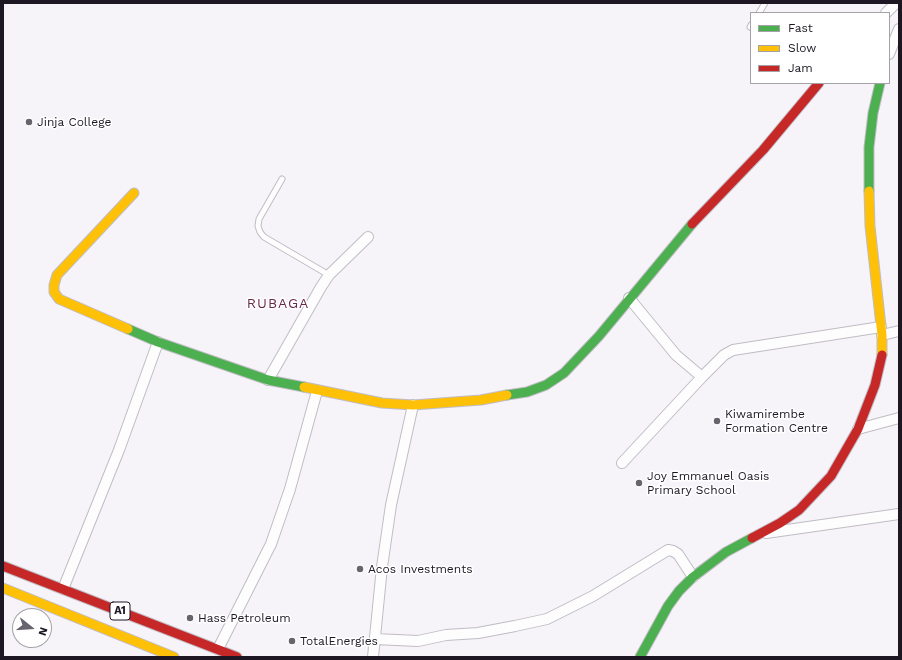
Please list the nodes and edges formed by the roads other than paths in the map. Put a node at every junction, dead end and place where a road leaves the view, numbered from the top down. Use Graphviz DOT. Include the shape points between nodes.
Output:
graph roads {
  1 [pos="765,3"];
  2 [pos="896,3"];
  3 [pos="760,12"];
  4 [pos="887,12"];
  5 [pos="899,29"];
  6 [pos="890,52"];
  7 [pos="818,84"];
  8 [pos="880,84"];
  9 [pos="282,179"];
  10 [pos="134,193"];
  11 [pos="368,237"];
  12 [pos="330,275"];
  13 [pos="629,298"];
  14 [pos="882,331"];
  15 [pos="899,331"];
  16 [pos="158,342"];
  17 [pos="702,377"];
  18 [pos="268,380"];
  19 [pos="317,391"];
  20 [pos="413,405"];
  21 [pos="899,418"];
  22 [pos="858,429"];
  23 [pos="622,462"];
  24 [pos="899,514"];
  25 [pos="760,534"];
  26 [pos="3,566"];
  27 [pos="693,577"];
  28 [pos="3,588"];
  29 [pos="63,589"];
  30 [pos="375,639"];
  31 [pos="650,639"];
  32 [pos="218,649"];
  33 [pos="154,654"];
  34 [pos="174,657"];
  35 [pos="237,657"];
  36 [pos="373,657"];
  37 [pos="640,657"];
  38 [pos="645,657"];
  1 -- 3 [label="lane"];
  2 -- 4 [label="street"];
  5 -- 6 [label="street"];
  7 -- 13 [label="main road" via="763,150 680,236"];
  8 -- 14 [label="main road" via="873,113 868,175 870,226"];
  9 -- 12 [label="lane" via="259,219 260,232 264,237"];
  10 -- 16 [label="main road" via="57,275 54,292 59,299"];
  11 -- 12 [label="street"];
  12 -- 18 [label="street" via="321,286"];
  13 -- 17 [label="street" via="676,355"];
  13 -- 20 [label="main road" via="580,357 564,373 546,385 527,392 481,400"];
  14 -- 15 [label="street"];
  14 -- 17 [label="street" via="733,350 724,355"];
  14 -- 22 [label="main road" via="883,352 880,367"];
  16 -- 18 [label="main road"];
  16 -- 29 [label="street" via="120,450"];
  17 -- 23 [label="street"];
  18 -- 19 [label="main road"];
  19 -- 20 [label="main road" via="382,404"];
  19 -- 32 [label="street" via="290,489 271,544"];
  20 -- 30 [label="street" via="391,505"];
  21 -- 22 [label="street"];
  22 -- 25 [label="main road" via="831,476 799,510"];
  24 -- 25 [label="street"];
  25 -- 27 [label="main road" via="726,552"];
  26 -- 29 [label="main road, A1"];
  27 -- 30 [label="street" via="678,554 668,550 593,596 547,619 418,641"];
  27 -- 31 [label="main road" via="668,606"];
  28 -- 33 [label="main road, A1"];
  29 -- 32 [label="main road, A1"];
  30 -- 36 [label="street"];
  31 -- 37 [label="main road"];
  31 -- 38 [label="street"];
  32 -- 35 [label="main road, A1"];
  33 -- 34 [label="main road, A1"];
}
